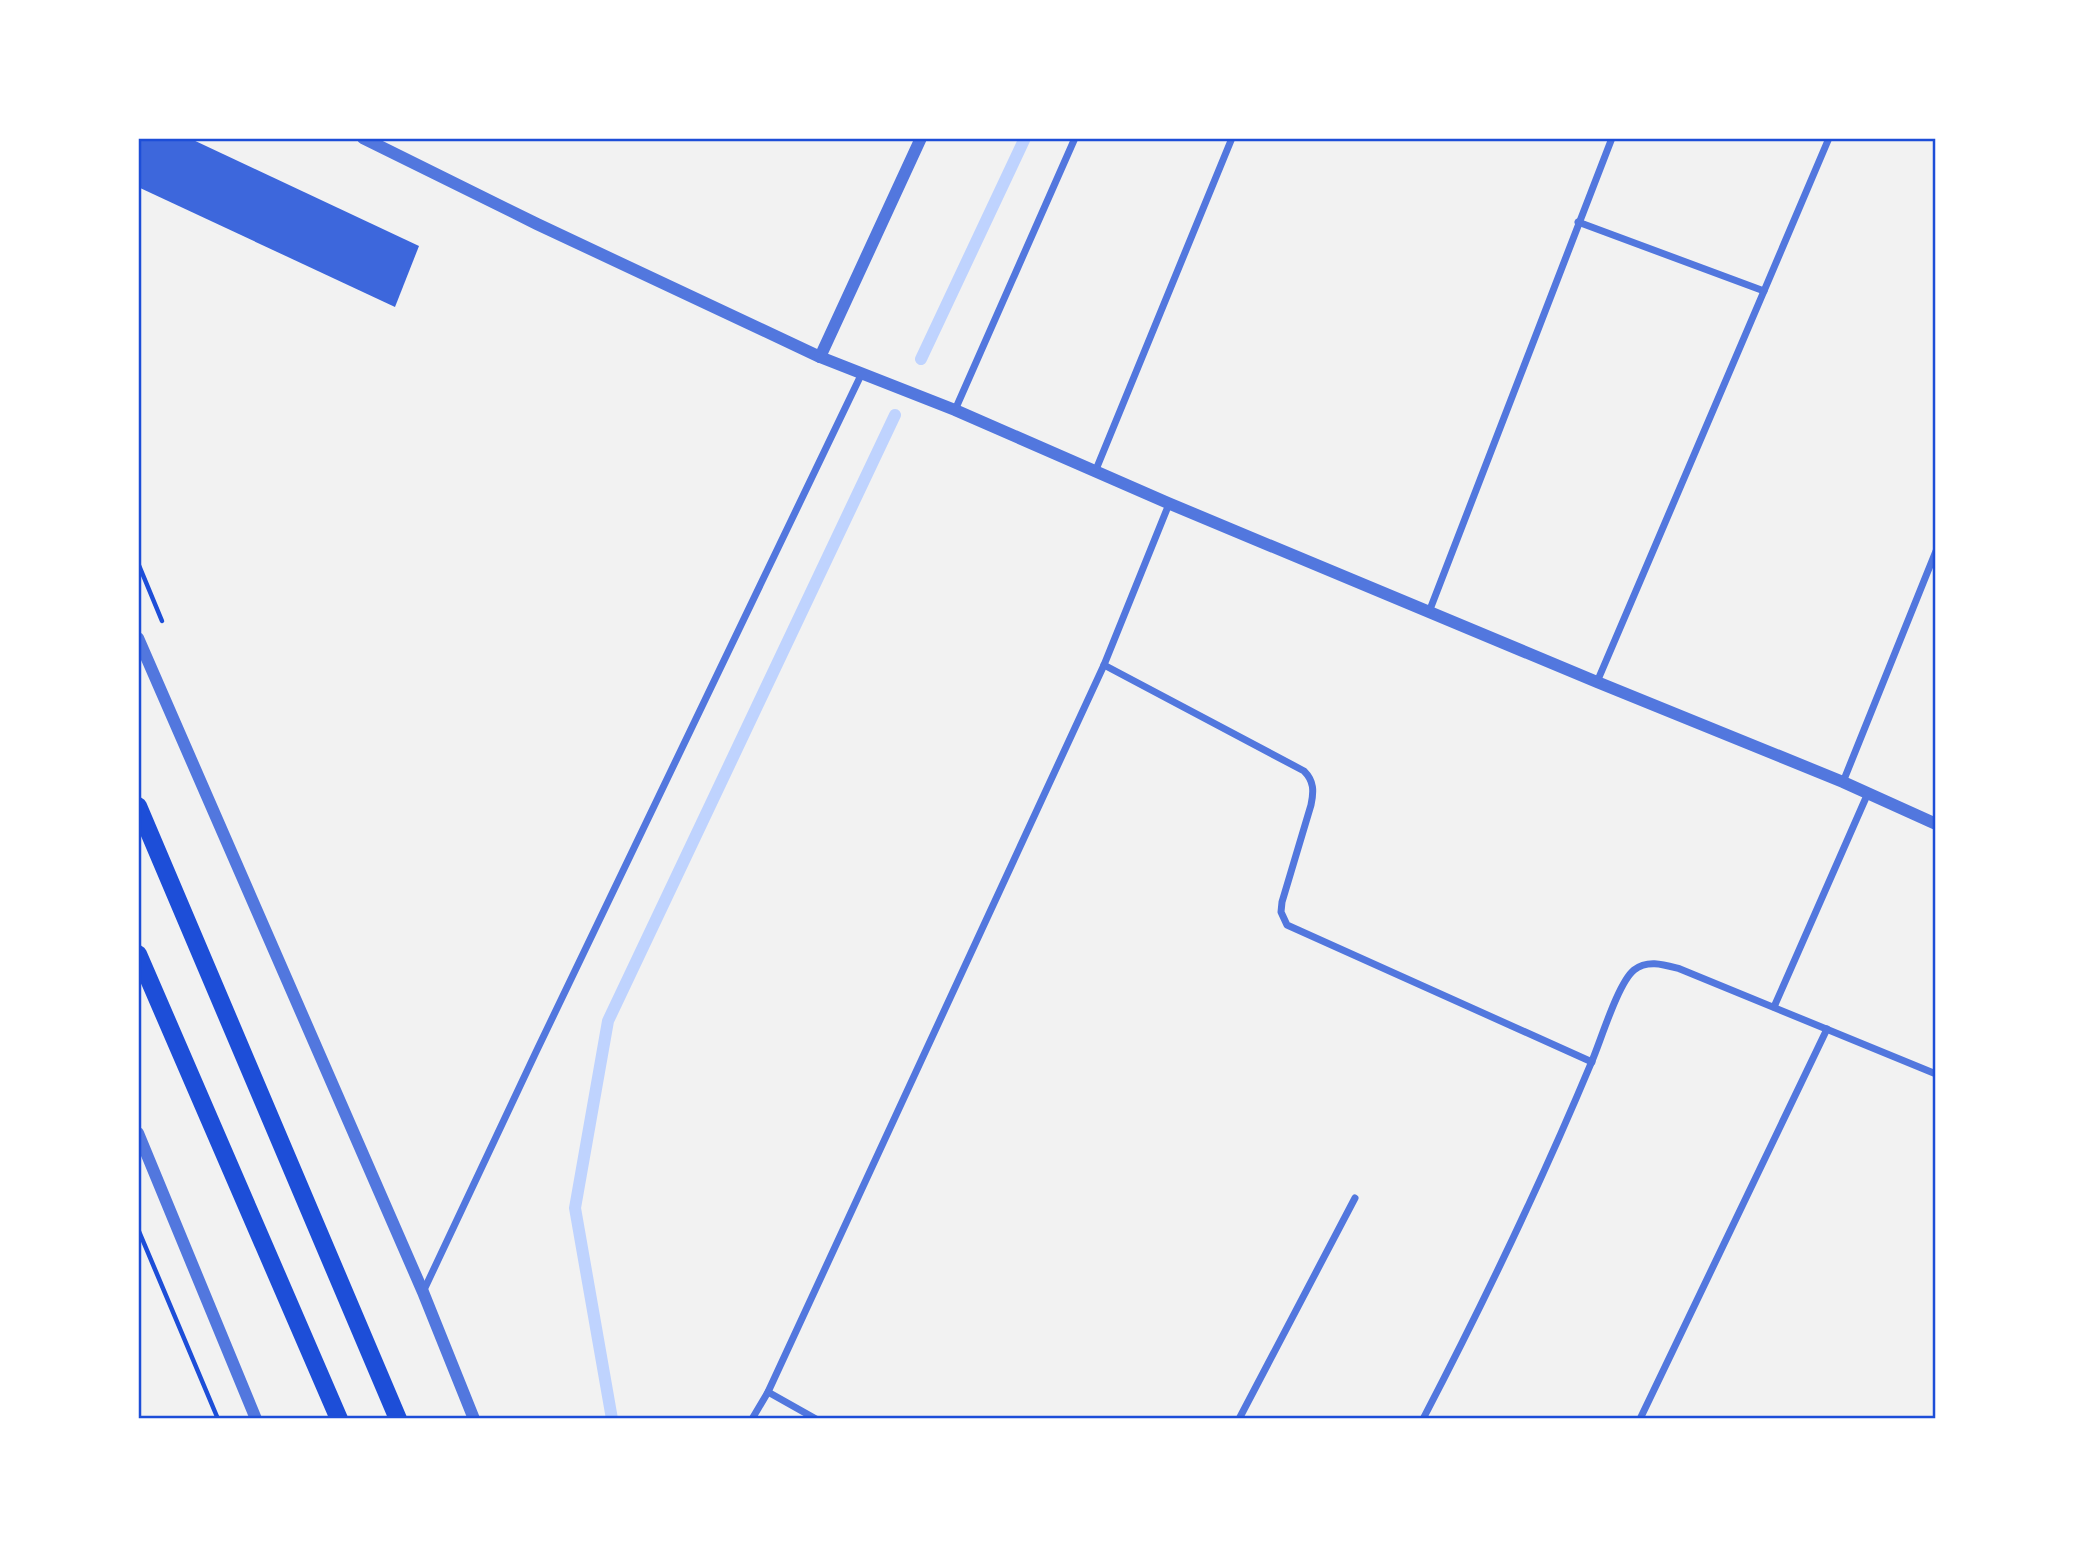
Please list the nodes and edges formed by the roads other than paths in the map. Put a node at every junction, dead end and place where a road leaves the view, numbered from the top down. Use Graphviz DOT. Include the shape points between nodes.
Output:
graph roads {
  1 [pos="363,138"];
  2 [pos="921,138"];
  3 [pos="1075,138"];
  4 [pos="1232,138"];
  5 [pos="1612,138"];
  6 [pos="1829,138"];
  7 [pos="1578,222"];
  8 [pos="1764,290"];
  9 [pos="820,357"];
  10 [pos="862,373"];
  11 [pos="955,410"];
  12 [pos="1095,472"];
  13 [pos="1169,504"];
  14 [pos="1936,551"];
  15 [pos="1428,613"];
  16 [pos="138,638"];
  17 [pos="1104,665"];
  18 [pos="1597,682"];
  19 [pos="1843,782"];
  20 [pos="1868,793"];
  21 [pos="138,806"];
  22 [pos="1936,824"];
  23 [pos="138,954"];
  24 [pos="1774,1007"];
  25 [pos="1827,1029"];
  26 [pos="1592,1062"];
  27 [pos="1936,1074"];
  28 [pos="138,1133"];
  29 [pos="1355,1198"];
  30 [pos="423,1292"];
  31 [pos="768,1392"];
  32 [pos="256,1419"];
  33 [pos="339,1419"];
  34 [pos="398,1419"];
  35 [pos="474,1419"];
  36 [pos="752,1419"];
  37 [pos="816,1419"];
  38 [pos="1239,1419"];
  39 [pos="1423,1419"];
  40 [pos="1640,1419"];
  1 -- 9 [label="street"];
  2 -- 9 [label="street"];
  3 -- 11 [label="street"];
  4 -- 12 [label="street"];
  5 -- 7 [label="street"];
  6 -- 8 [label="street"];
  7 -- 8 [label="street"];
  7 -- 15 [label="street"];
  8 -- 18 [label="street"];
  9 -- 10 [label="street"];
  10 -- 11 [label="street"];
  10 -- 30 [label="street"];
  11 -- 12 [label="street"];
  12 -- 13 [label="street"];
  13 -- 15 [label="street"];
  13 -- 17 [label="street"];
  14 -- 19 [label="street"];
  15 -- 18 [label="street"];
  16 -- 30 [label="street"];
  17 -- 26 [label="street" via="1311,778 1311,806 1282,902 1282,919 1287,925"];
  17 -- 31 [label="street"];
  18 -- 19 [label="street"];
  19 -- 20 [label="street"];
  20 -- 22 [label="street"];
  20 -- 24 [label="street"];
  21 -- 34 [label="main road"];
  23 -- 33 [label="main road"];
  24 -- 25 [label="street"];
  24 -- 26 [label="street" via="1680,969 1645,964 1633,971 1622,987"];
  25 -- 27 [label="street"];
  25 -- 40 [label="street"];
  26 -- 39 [label="street" via="1519,1228"];
  28 -- 32 [label="street"];
  29 -- 38 [label="street"];
  30 -- 35 [label="street"];
  31 -- 36 [label="street"];
  31 -- 37 [label="street"];
}
